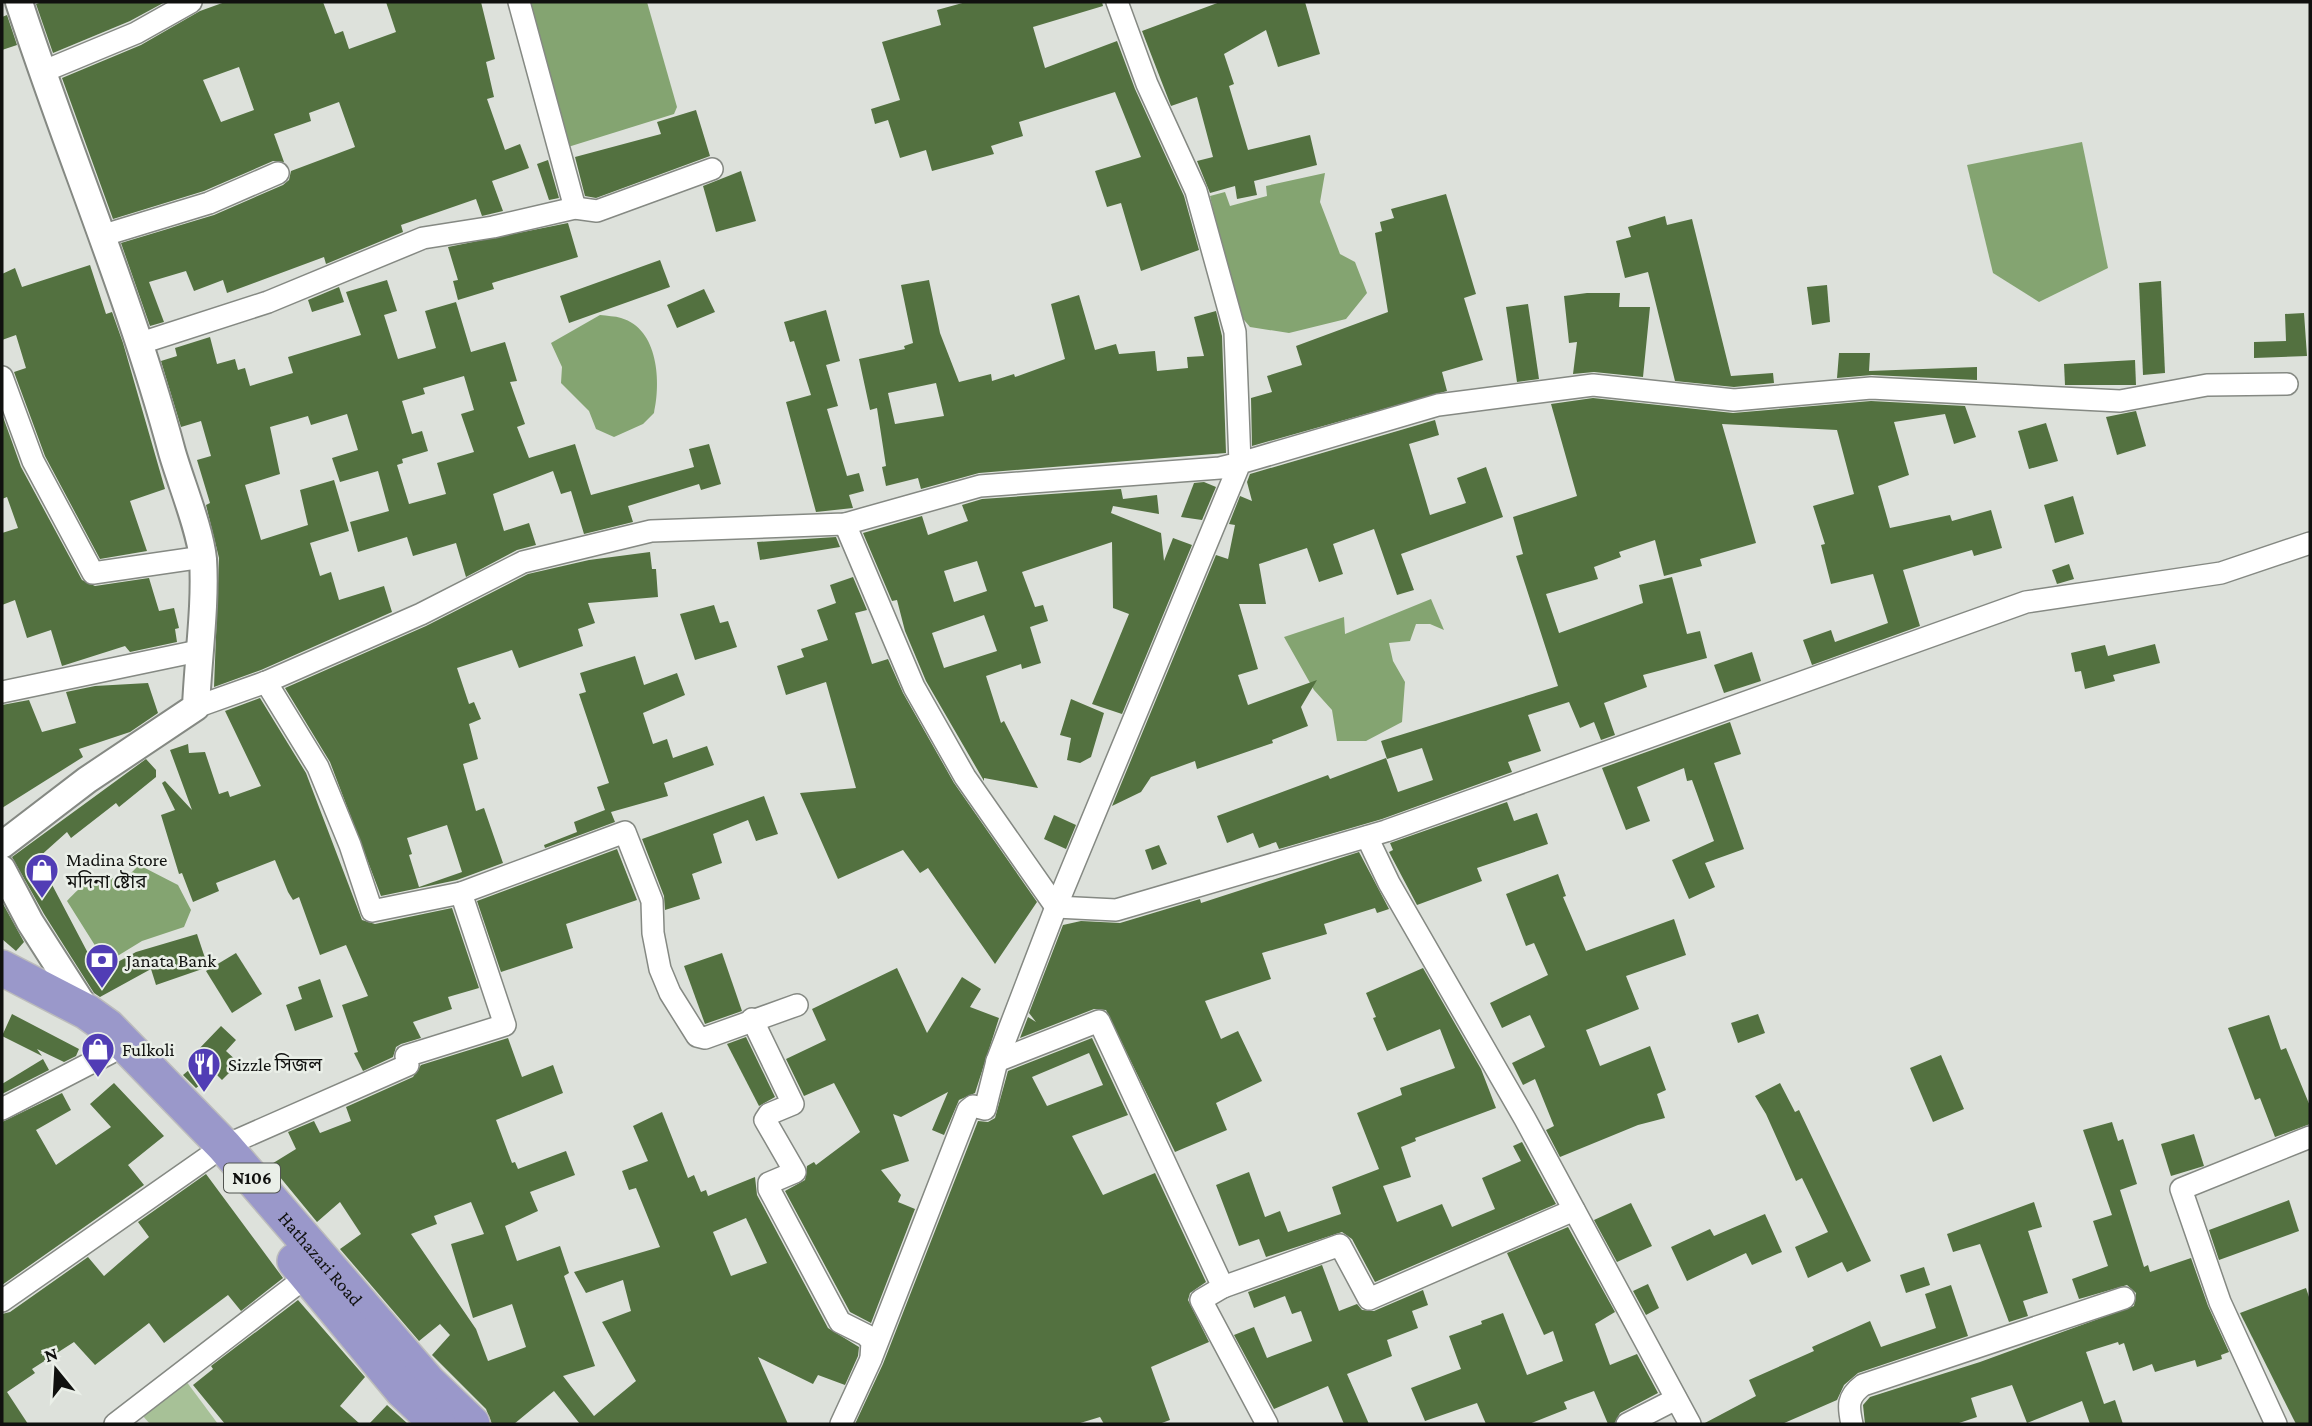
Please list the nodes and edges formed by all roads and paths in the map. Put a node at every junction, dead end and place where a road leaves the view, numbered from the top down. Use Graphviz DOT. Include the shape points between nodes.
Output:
graph roads {
  1 [pos="19,2"];
  2 [pos="191,2"];
  3 [pos="519,2"];
  4 [pos="1117,2"];
  5 [pos="41,72"];
  6 [pos="712,169"];
  7 [pos="278,173"];
  8 [pos="575,208"];
  9 [pos="101,236"];
  10 [pos="141,343"];
  11 [pos="2,377"];
  12 [pos="2287,384"];
  13 [pos="1240,463"];
  14 [pos="845,524"];
  15 [pos="2310,544"];
  16 [pos="203,557"];
  17 [pos="198,651"];
  18 [pos="266,682"];
  19 [pos="2,692"];
  20 [pos="196,707"];
  21 [pos="1367,837"];
  22 [pos="2,845"];
  23 [pos="2,869"];
  24 [pos="461,893"];
  25 [pos="1056,906"];
  26 [pos="2,968"];
  27 [pos="2,988"];
  28 [pos="797,1005"];
  29 [pos="87,1012"];
  30 [pos="752,1019"];
  31 [pos="110,1053"];
  32 [pos="997,1061"];
  33 [pos="2,1109"];
  34 [pos="2310,1137"];
  35 [pos="216,1152"];
  36 [pos="1574,1210"];
  37 [pos="306,1276"];
  38 [pos="1223,1287"];
  39 [pos="2124,1298"];
  40 [pos="2,1301"];
  41 [pos="871,1359"];
  42 [pos="1676,1399"];
  43 [pos="115,1424"];
  44 [pos="438,1424"];
  45 [pos="472,1424"];
  46 [pos="841,1424"];
  47 [pos="1267,1424"];
  48 [pos="1627,1424"];
  49 [pos="1690,1424"];
  50 [pos="1852,1424"];
  51 [pos="2276,1424"];
  1 -- 5 [label="street"];
  2 -- 5 [label="street" via="136,33"];
  3 -- 8 [label="street"];
  4 -- 13 [label="street" via="1147,84 1196,191 1235,332"];
  5 -- 9 [label="street"];
  6 -- 8 [label="street" via="605,209"];
  7 -- 9 [label="street" via="209,203"];
  8 -- 10 [label="street" via="423,238 268,302"];
  9 -- 10 [label="street"];
  10 -- 16 [label="street"];
  11 -- 16 [label="street" via="33,461 93,573"];
  12 -- 13 [label="street" via="2207,385 2120,401 1871,388 1734,400 1593,385 1438,405"];
  13 -- 14 [label="street" via="980,486"];
  13 -- 25 [label="street"];
  14 -- 18 [label="street" via="651,531 523,562 421,614"];
  14 -- 25 [label="street" via="920,698 965,777"];
  15 -- 21 [label="street" via="2221,572 2026,602"];
  16 -- 17 [label="street"];
  17 -- 19 [label="street"];
  17 -- 20 [label="street"];
  18 -- 20 [label="street"];
  18 -- 24 [label="street" via="318,766 372,911"];
  20 -- 22 [label="street" via="87,780"];
  21 -- 25 [label="street" via="1116,910"];
  21 -- 36 [label="street"];
  23 -- 29 [label="street"];
  24 -- 30 [label="street" via="625,832 652,901 660,969 698,1036 705,1038"];
  24 -- 35 [label="street" via="505,1026 407,1056 408,1065"];
  25 -- 32 [label="street"];
  26 -- 29 [label="highway, Hathazari Road / N106"];
  27 -- 31 [label="highway, Hathazari Road / N106"];
  28 -- 30 [label="street"];
  29 -- 35 [label="highway, Hathazari Road / N106" via="108,1027"];
  30 -- 41 [label="street" via="793,1104 765,1120 794,1172 769,1183 769,1189 840,1322 872,1342"];
  31 -- 33 [label="street"];
  31 -- 35 [label="highway, Hathazari Road / N106"];
  32 -- 38 [label="street" via="1099,1021"];
  32 -- 41 [label="street" via="985,1109 968,1110"];
  34 -- 51 [label="street" via="2181,1189 2220,1302"];
  35 -- 37 [label="highway, Hathazari Road / N106"];
  35 -- 40 [label="street"];
  35 -- 45 [label="highway, Hathazari Road / N106"];
  36 -- 38 [label="street" via="1369,1299 1340,1245"];
  36 -- 42 [label="street"];
  37 -- 43 [label="street"];
  37 -- 44 [label="highway, Hathazari Road / N106" via="403,1391"];
  38 -- 47 [label="street" via="1202,1300"];
  39 -- 50 [label="street" via="1863,1385 1851,1394"];
  41 -- 46 [label="street"];
  42 -- 48 [label="street"];
  42 -- 49 [label="street"];
}
